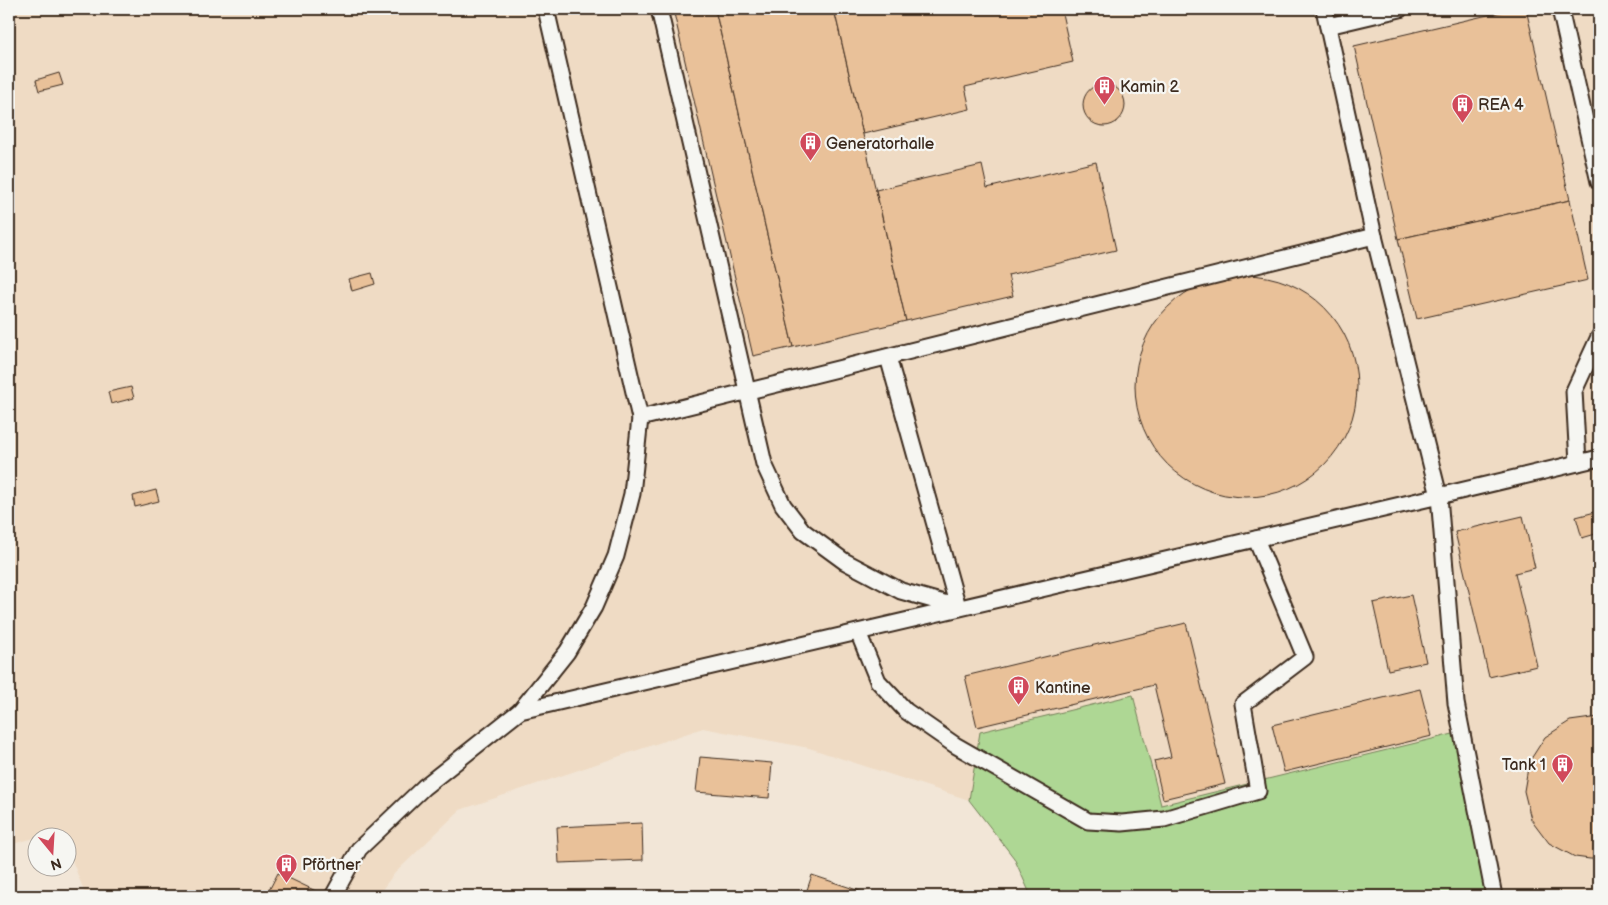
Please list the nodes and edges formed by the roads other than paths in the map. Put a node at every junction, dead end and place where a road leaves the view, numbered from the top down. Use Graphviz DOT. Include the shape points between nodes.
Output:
graph roads {
  1 [pos="546,9"];
  2 [pos="659,9"];
  3 [pos="1324,9"];
  4 [pos="1400,9"];
  5 [pos="1560,9"];
  6 [pos="1328,26"];
  7 [pos="1599,182"];
  8 [pos="1374,236"];
  9 [pos="1599,337"];
  10 [pos="888,357"];
  11 [pos="747,391"];
  12 [pos="640,418"];
  13 [pos="1599,458"];
  14 [pos="1578,463"];
  15 [pos="1439,496"];
  16 [pos="1256,539"];
  17 [pos="958,607"];
  18 [pos="858,632"];
  19 [pos="520,711"];
  20 [pos="333,896"];
  21 [pos="1494,896"];
  1 -- 12 [label="lane"];
  2 -- 11 [label="lane"];
  3 -- 6 [label="lane"];
  4 -- 6 [label="lane"];
  5 -- 7 [label="lane"];
  6 -- 8 [label="lane"];
  8 -- 10 [label="lane"];
  8 -- 15 [label="lane"];
  9 -- 14 [label="lane" via="1574,391"];
  10 -- 11 [label="lane"];
  10 -- 17 [label="lane"];
  11 -- 12 [label="lane"];
  11 -- 17 [label="lane" via="764,464 783,505 803,531 844,561 901,591"];
  12 -- 19 [label="lane" via="632,494 616,556 594,607 567,652"];
  13 -- 14 [label="lane"];
  14 -- 15 [label="lane"];
  15 -- 16 [label="lane"];
  15 -- 21 [label="lane" via="1456,703"];
  16 -- 17 [label="lane"];
  16 -- 18 [label="lane" via="1305,657 1243,704 1258,791 1164,819 1122,823 1088,821 955,745 906,712 878,681"];
  17 -- 18 [label="lane"];
  18 -- 19 [label="lane"];
  19 -- 20 [label="lane" via="424,787 359,849"];
}
